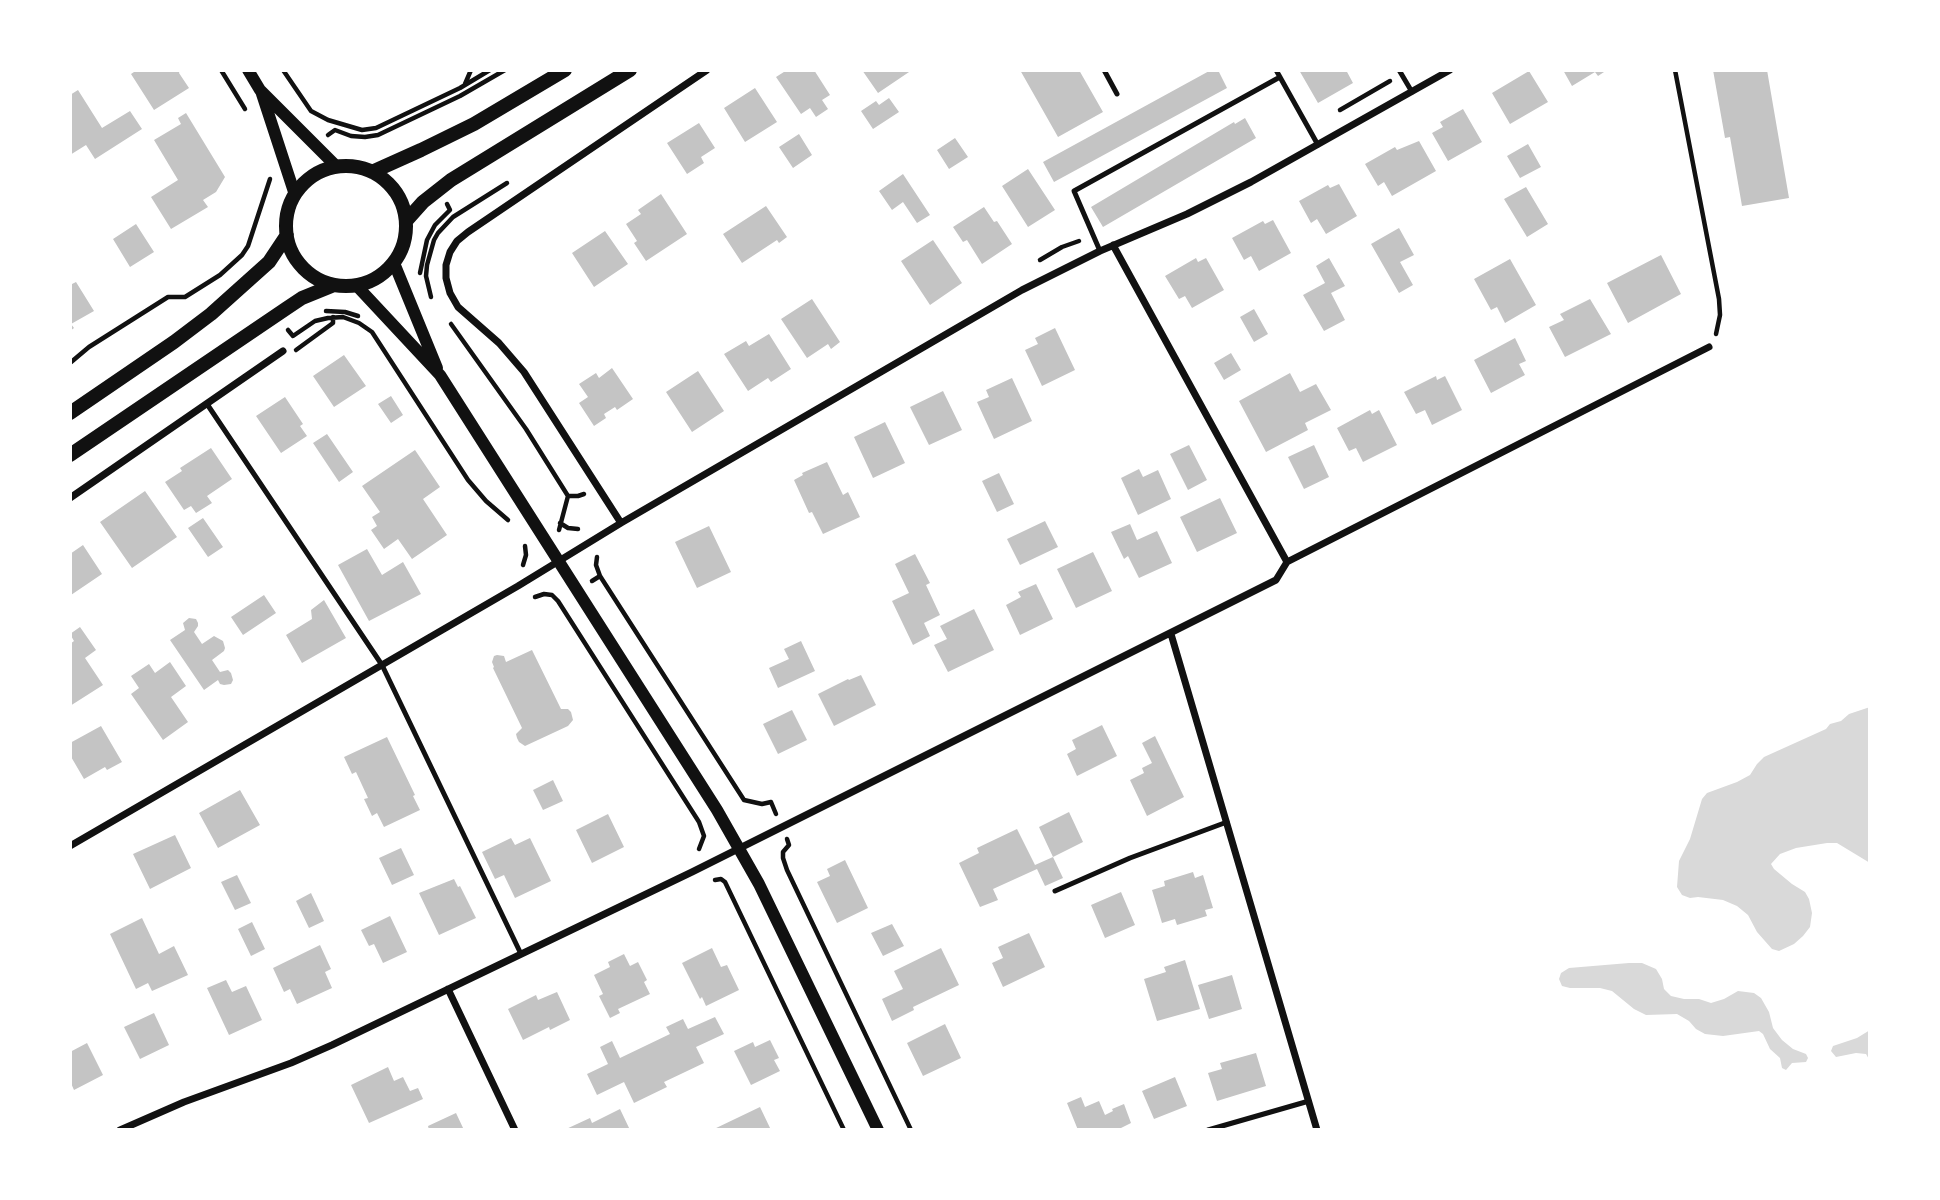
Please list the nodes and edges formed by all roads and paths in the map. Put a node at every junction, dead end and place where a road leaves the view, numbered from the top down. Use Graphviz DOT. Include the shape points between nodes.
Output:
graph roads {
  1 [pos="247,70"];
  2 [pos="283,70"];
  3 [pos="471,70"];
  4 [pos="489,70"];
  5 [pos="505,70"];
  6 [pos="565,70"];
  7 [pos="630,70"];
  8 [pos="707,70"];
  9 [pos="1104,70"];
  10 [pos="1276,70"];
  11 [pos="1399,70"];
  12 [pos="1450,70"];
  13 [pos="1675,70"];
  14 [pos="1280,78"];
  15 [pos="465,85"];
  16 [pos="260,90"];
  17 [pos="1412,92"];
  18 [pos="1117,94"];
  19 [pos="416,109"];
  20 [pos="420,116"];
  21 [pos="424,124"];
  22 [pos="324,137"];
  23 [pos="1318,145"];
  24 [pos="337,167"];
  25 [pos="272,171"];
  26 [pos="372,172"];
  27 [pos="295,195"];
  28 [pos="461,202"];
  29 [pos="447,203"];
  30 [pos="467,213"];
  31 [pos="406,221"];
  32 [pos="287,234"];
  33 [pos="1113,245"];
  34 [pos="1100,251"];
  35 [pos="394,263"];
  36 [pos="334,285"];
  37 [pos="356,285"];
  38 [pos="421,287"];
  39 [pos="425,301"];
  40 [pos="433,303"];
  41 [pos="321,312"];
  42 [pos="443,314"];
  43 [pos="333,317"];
  44 [pos="378,329"];
  45 [pos="288,330"];
  46 [pos="1709,347"];
  47 [pos="283,351"];
  48 [pos="70,363"];
  49 [pos="440,375"];
  50 [pos="207,404"];
  51 [pos="70,413"];
  52 [pos="70,455"];
  53 [pos="70,498"];
  54 [pos="621,523"];
  55 [pos="554,524"];
  56 [pos="561,524"];
  57 [pos="587,524"];
  58 [pos="516,529"];
  59 [pos="528,539"];
  60 [pos="546,542"];
  61 [pos="605,551"];
  62 [pos="558,561"];
  63 [pos="1287,562"];
  64 [pos="517,569"];
  65 [pos="600,576"];
  66 [pos="592,581"];
  67 [pos="526,601"];
  68 [pos="1171,634"];
  69 [pos="382,665"];
  70 [pos="741,795"];
  71 [pos="732,800"];
  72 [pos="777,816"];
  73 [pos="1227,822"];
  74 [pos="787,839"];
  75 [pos="70,846"];
  76 [pos="740,848"];
  77 [pos="695,853"];
  78 [pos="787,870"];
  79 [pos="776,876"];
  80 [pos="706,883"];
  81 [pos="1055,891"];
  82 [pos="744,892"];
  83 [pos="733,898"];
  84 [pos="521,954"];
  85 [pos="448,989"];
  86 [pos="1309,1101"];
  87 [pos="120,1130"];
  88 [pos="516,1130"];
  89 [pos="844,1130"];
  90 [pos="877,1130"];
  91 [pos="911,1130"];
  92 [pos="1208,1130"];
  93 [pos="1317,1130"];
  1 -- 16 [label="street"];
  2 -- 19 [label="path" via="311,111 353,129 376,128"];
  3 -- 15 [label="path"];
  4 -- 15 [label="path"];
  5 -- 20 [label="path"];
  6 -- 26 [label="main road" via="474,124"];
  7 -- 31 [label="main road" via="439,188"];
  8 -- 54 [label="street" via="468,232 457,241 446,265 450,293 458,307 524,372"];
  9 -- 18 [label="lane"];
  10 -- 14 [label="lane"];
  11 -- 17 [label="lane"];
  12 -- 17 [label="street"];
  13 -- 46 [label="path" via="1719,299 1718,330"];
  14 -- 23 [label="lane"];
  14 -- 34 [label="lane" via="1074,191"];
  15 -- 19 [label="path"];
  16 -- 24 [label="street"];
  16 -- 27 [label="street"];
  17 -- 23 [label="street"];
  19 -- 20 [label="path"];
  20 -- 21 [label="path"];
  20 -- 22 [label="path" via="378,135 335,130"];
  23 -- 33 [label="street" via="1216,200"];
  24 -- 26 [label="main road"];
  24 -- 27 [label="main road" via="319,173"];
  25 -- 48 [label="path" via="242,255 185,297 168,297"];
  26 -- 31 [label="main road" via="396,192"];
  27 -- 32 [label="main road" via="286,221"];
  28 -- 30 [label="path"];
  29 -- 38 [label="path" via="450,210 427,240"];
  31 -- 35 [label="main road" via="406,236"];
  32 -- 36 [label="main road" via="302,267"];
  32 -- 51 [label="main road" via="264,268 211,314"];
  33 -- 34 [label="street"];
  33 -- 63 [label="street"];
  34 -- 54 [label="street" via="1022,290"];
  35 -- 37 [label="main road" via="370,281"];
  35 -- 49 [label="street"];
  36 -- 37 [label="main road"];
  36 -- 52 [label="main road" via="302,298"];
  37 -- 49 [label="street"];
  39 -- 40 [label="path"];
  41 -- 44 [label="path" via="345,312"];
  42 -- 56 [label="path" via="568,496"];
  43 -- 45 [label="path" via="316,321 293,336"];
  43 -- 47 [label="path" via="333,323 287,357"];
  43 -- 58 [label="path" via="351,320 372,332 468,480"];
  46 -- 63 [label="street"];
  47 -- 50 [label="street"];
  49 -- 60 [label="street"];
  50 -- 53 [label="street"];
  50 -- 69 [label="lane"];
  54 -- 62 [label="street"];
  55 -- 56 [label="path"];
  56 -- 57 [label="path" via="573,530"];
  56 -- 60 [label="path"];
  59 -- 64 [label="path" via="523,542 523,564"];
  60 -- 62 [label="street"];
  61 -- 65 [label="path" via="596,557"];
  62 -- 69 [label="street"];
  62 -- 76 [label="street"];
  63 -- 68 [label="street" via="1276,580"];
  65 -- 66 [label="path"];
  65 -- 70 [label="path"];
  67 -- 77 [label="path" via="544,594 560,600 699,822 704,836"];
  68 -- 73 [label="street"];
  68 -- 76 [label="street"];
  69 -- 75 [label="street"];
  69 -- 84 [label="lane"];
  70 -- 71 [label="path"];
  70 -- 72 [label="path" via="752,803 771,802"];
  73 -- 81 [label="lane"];
  73 -- 86 [label="street"];
  74 -- 78 [label="path" via="789,845 783,852"];
  76 -- 84 [label="street"];
  76 -- 90 [label="street"];
  78 -- 79 [label="path"];
  78 -- 91 [label="path"];
  80 -- 83 [label="path" via="721,879"];
  82 -- 83 [label="path"];
  83 -- 89 [label="path"];
  84 -- 85 [label="street"];
  85 -- 87 [label="street" via="291,1063"];
  85 -- 88 [label="street"];
  86 -- 92 [label="lane"];
  86 -- 93 [label="street"];
}
